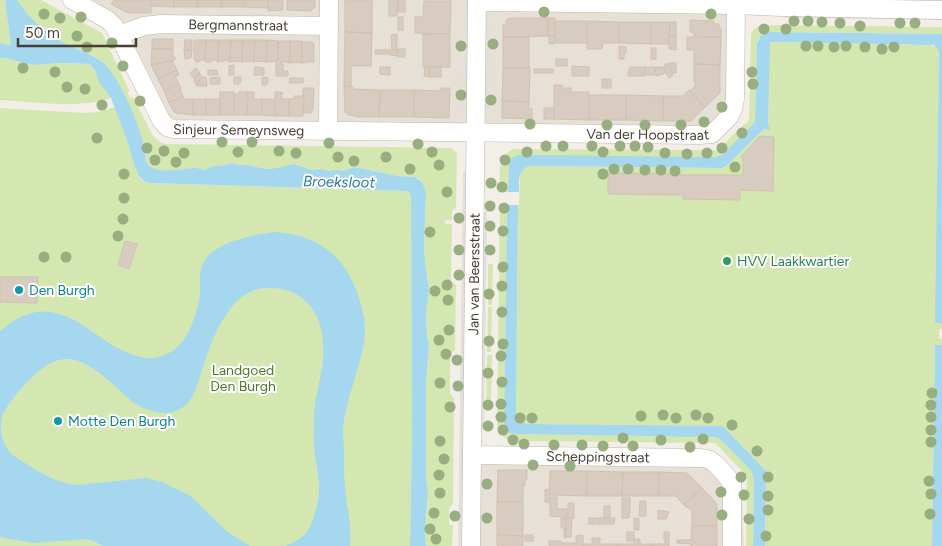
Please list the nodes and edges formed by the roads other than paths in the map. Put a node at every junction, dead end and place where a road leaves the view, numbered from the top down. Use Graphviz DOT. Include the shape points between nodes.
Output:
graph roads {
  1 [pos="72,0"];
  2 [pos="329,0"];
  3 [pos="477,1"];
  4 [pos="782,4"];
  5 [pos="736,5"];
  6 [pos="942,10"];
  7 [pos="328,26"];
  8 [pos="120,34"];
  9 [pos="328,132"];
  10 [pos="475,133"];
  11 [pos="472,455"];
  12 [pos="470,546"];
  13 [pos="732,546"];
  1 -- 8 [label="street, Sinjeur Semeynsweg" via="110,21"];
  2 -- 7 [label="street"];
  3 -- 5 [label="street"];
  3 -- 10 [label="street, Jan van Beersstraat"];
  4 -- 5 [label="street"];
  4 -- 6 [label="street"];
  5 -- 10 [label="street, Van der Hoopstraat" via="734,107 730,116 711,134"];
  7 -- 8 [label="street, Bergmannstraat" via="161,24"];
  7 -- 9 [label="street"];
  8 -- 9 [label="street, Sinjeur Semeynsweg" via="161,120 169,128"];
  9 -- 10 [label="street, Sinjeur Semeynsweg"];
  10 -- 11 [label="street, Jan van Beersstraat"];
  11 -- 12 [label="street, Jan van Beersstraat"];
  11 -- 13 [label="street, Scheppingstraat" via="702,458 712,461 732,484"];
}
